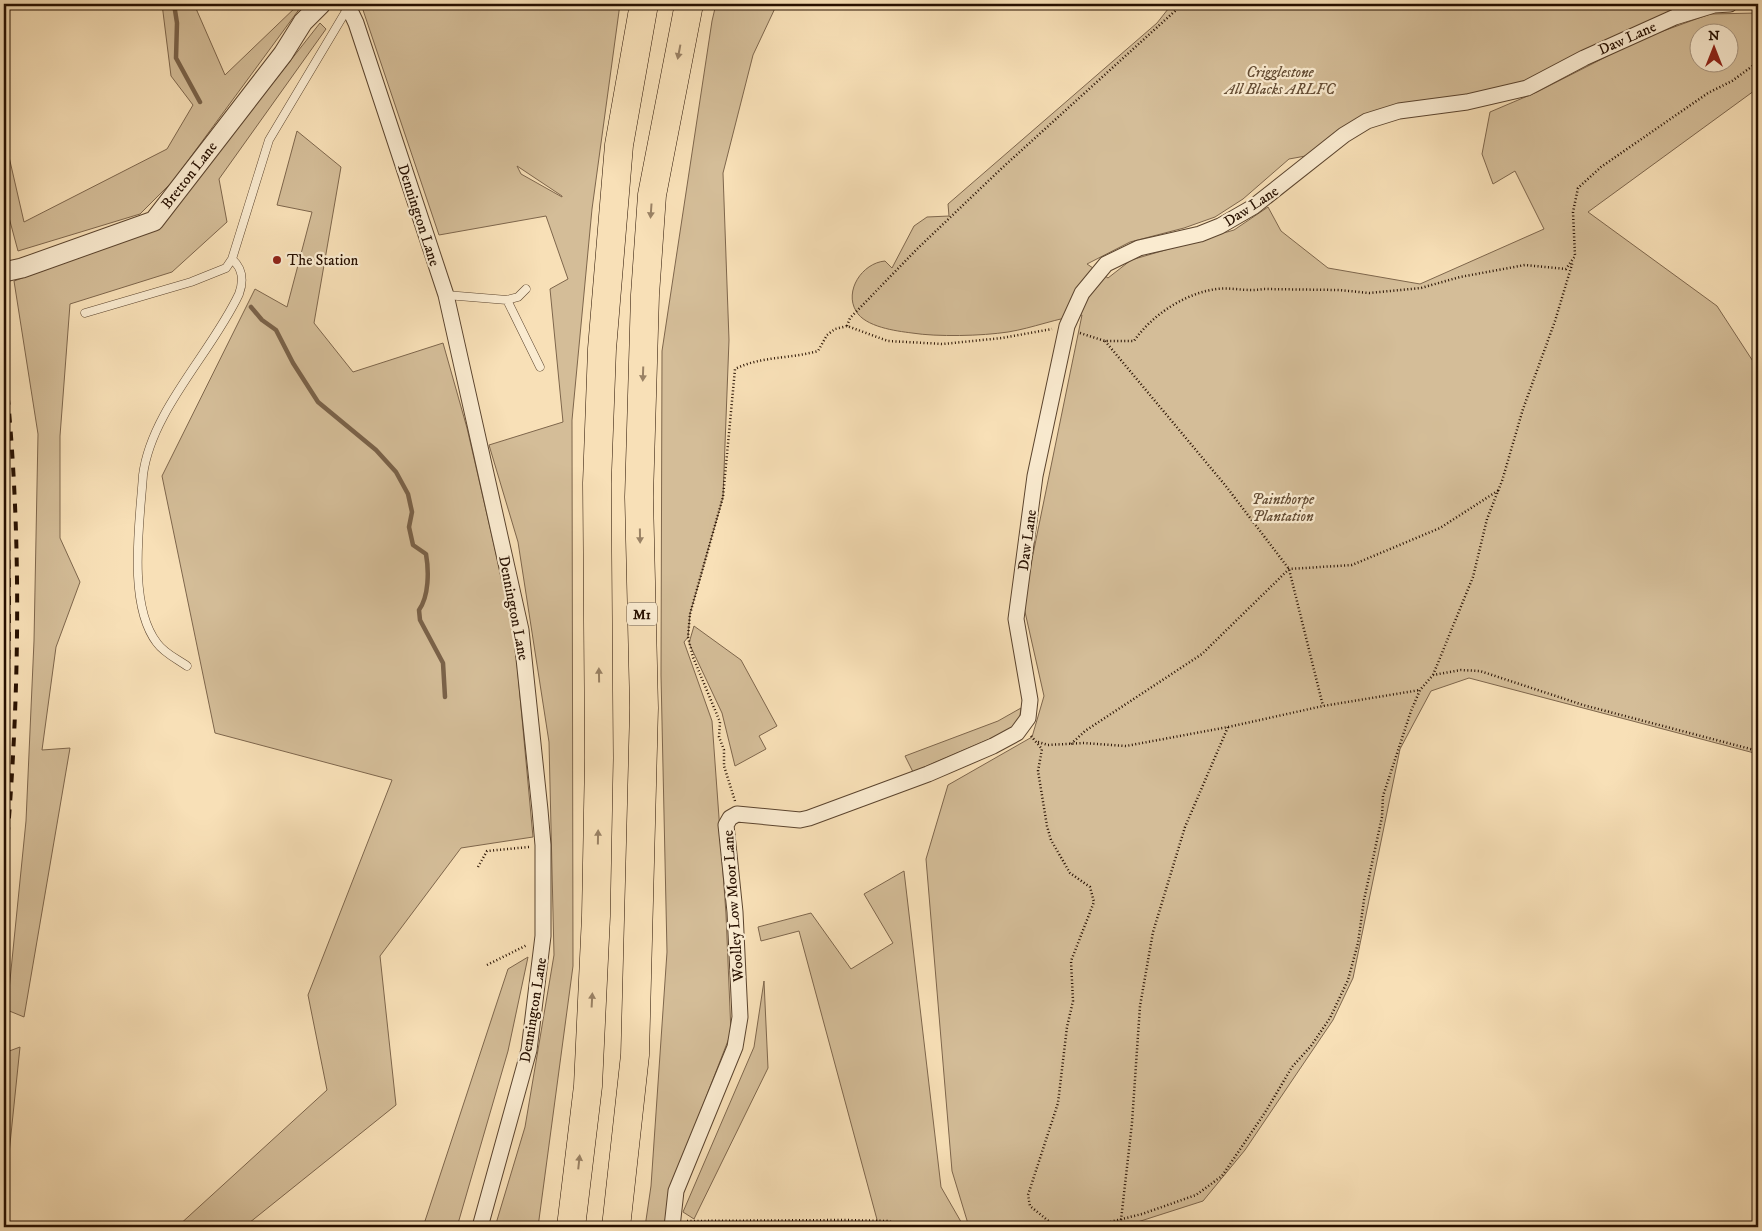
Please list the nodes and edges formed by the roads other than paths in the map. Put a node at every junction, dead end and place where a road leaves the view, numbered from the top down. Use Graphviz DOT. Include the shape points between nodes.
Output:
graph roads {
  1 [pos="321,4"];
  2 [pos="644,4"];
  3 [pos="689,4"];
  4 [pos="1730,4"];
  5 [pos="348,5"];
  6 [pos="232,259"];
  7 [pos="13,270"];
  8 [pos="526,289"];
  9 [pos="446,295"];
  10 [pos="507,300"];
  11 [pos="85,313"];
  12 [pos="540,367"];
  13 [pos="187,666"];
  14 [pos="1022,728"];
  15 [pos="672,1224"];
  16 [pos="480,1227"];
  17 [pos="569,1227"];
  18 [pos="616,1227"];
  1 -- 7 [label="street, Bretton Lane" via="303,22 283,54 154,221"];
  17 -- 2 [label="highway, one-way" via="588,1086 596,916 600,758 597,483 602,349 619,145"];
  3 -- 18 [label="highway, M1, one-way" via="652,195 645,295 640,497 644,708 635,1055"];
  4 -- 14 [label="street, Daw Lane" via="1714,5 1675,17 1527,88 1468,102 1399,111 1367,121 1344,135 1280,188 1220,226 1139,248 1106,264 1082,293 1068,326 1035,476 1016,619 1030,700 1028,718"];
  5 -- 6 [label="lane" via="269,140"];
  5 -- 9 [label="street, Dennington Lane"];
  6 -- 11 [label="lane" via="226,268 191,282"];
  6 -- 13 [label="lane" via="241,271 239,294 157,430 145,458 143,475 139,580 147,625 161,649"];
  8 -- 10 [label="lane" via="518,297"];
  9 -- 10 [label="lane"];
  9 -- 16 [label="street, Dennington Lane" via="521,630 543,845 544,936 529,1050"];
  10 -- 12 [label="lane"];
  14 -- 15 [label="street, Woolley Low Moor Lane" via="993,746 928,774 809,818 737,814 730,818 726,825 735,912 740,1017 735,1047 676,1190"];
}
